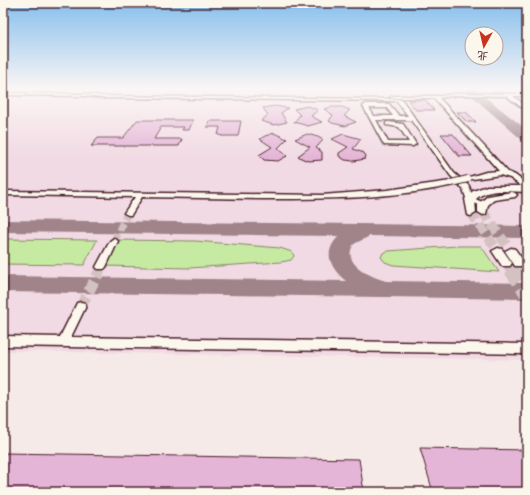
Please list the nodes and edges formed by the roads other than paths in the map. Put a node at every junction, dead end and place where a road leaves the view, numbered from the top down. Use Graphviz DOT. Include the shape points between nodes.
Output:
graph roads {
  1 [pos="369,112"];
  2 [pos="393,112"];
  3 [pos="408,112"];
  4 [pos="449,112"];
  5 [pos="372,118"];
  6 [pos="397,118"];
  7 [pos="412,118"];
  8 [pos="388,124"];
  9 [pos="505,173"];
  10 [pos="526,187"];
  11 [pos="3,193"];
  12 [pos="527,195"];
  13 [pos="139,196"];
  14 [pos="470,199"];
  15 [pos="483,208"];
  16 [pos="128,213"];
  17 [pos="471,213"];
  18 [pos="114,241"];
  19 [pos="498,251"];
  20 [pos="511,251"];
  21 [pos="506,263"];
  22 [pos="520,263"];
  23 [pos="100,267"];
  24 [pos="81,306"];
  25 [pos="3,341"];
  26 [pos="63,342"];
  27 [pos="527,349"];
  1 -- 5 [label="lane"];
  2 -- 6 [label="lane"];
  3 -- 7 [label="lane"];
  4 -- 9 [label="lane"];
  5 -- 6 [label="lane"];
  5 -- 8 [label="lane" via="386,144 413,144 401,125"];
  6 -- 7 [label="lane"];
  7 -- 14 [label="lane" via="452,174 466,188"];
  9 -- 10 [label="lane"];
  9 -- 13 [label="lane, bridge" via="493,173 403,192 368,195"];
  10 -- 14 [label="main road" via="476,192"];
  11 -- 13 [label="lane"];
  12 -- 15 [label="main road" via="490,198"];
  13 -- 16 [label="lane"];
  14 -- 15 [label="lane"];
  14 -- 17 [label="main road"];
  18 -- 23 [label="lane"];
  19 -- 21 [label="main road"];
  20 -- 22 [label="main road"];
  24 -- 26 [label="lane"];
  25 -- 26 [label="lane"];
  26 -- 27 [label="lane"];
}
